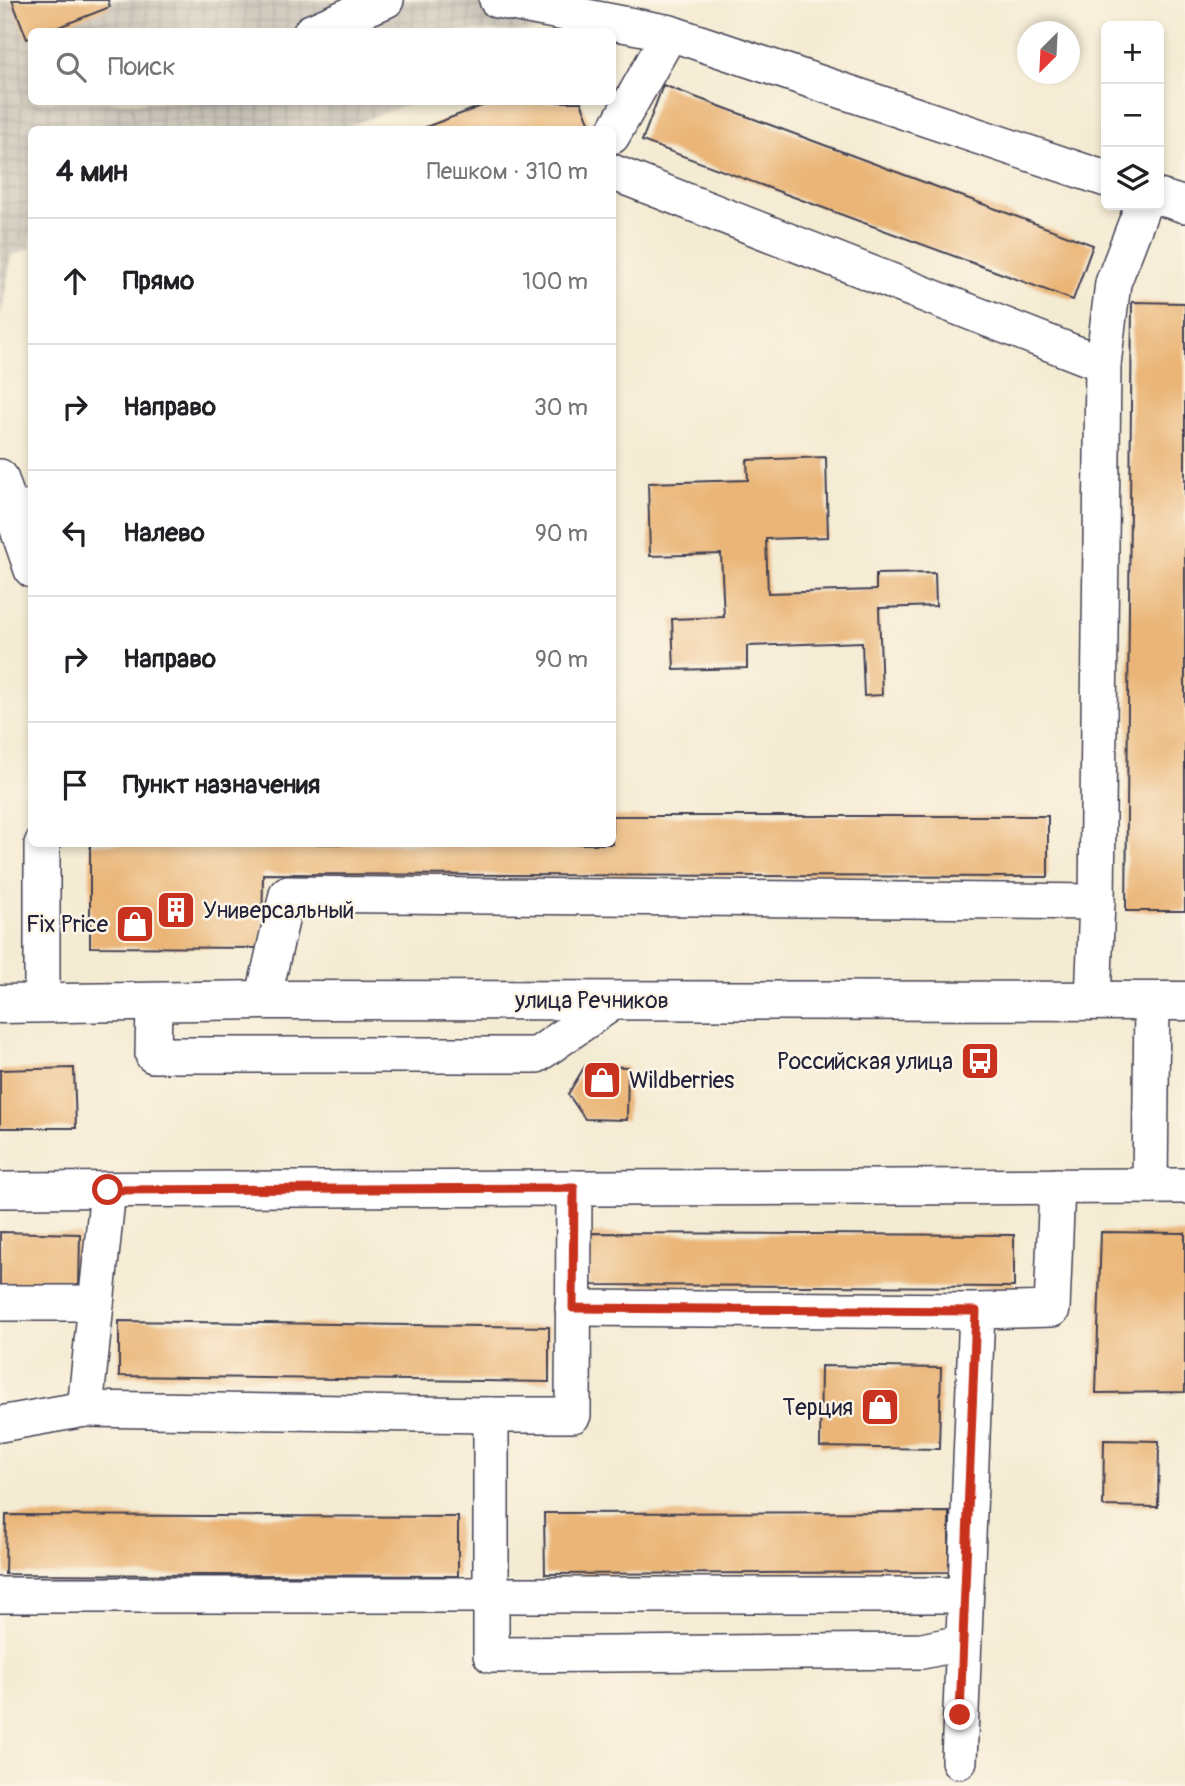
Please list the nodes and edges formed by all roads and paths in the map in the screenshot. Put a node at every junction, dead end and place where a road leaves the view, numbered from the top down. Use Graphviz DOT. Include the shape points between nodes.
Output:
graph roads {
  1 [pos="386,0"];
  2 [pos="497,0"];
  3 [pos="320,28"];
  4 [pos="670,33"];
  5 [pos="616,129"];
  6 [pos="616,174"];
  7 [pos="1101,178"];
  8 [pos="1164,199"];
  9 [pos="1185,205"];
  10 [pos="1141,210"];
  11 [pos="1102,364"];
  12 [pos="0,477"];
  13 [pos="26,521"];
  14 [pos="42,847"];
  15 [pos="1097,902"];
  16 [pos="263,1000"];
  17 [pos="616,1000"];
  18 [pos="1093,1000"];
  19 [pos="1168,1001"];
  20 [pos="43,1003"];
  21 [pos="154,1003"];
  22 [pos="0,1004"];
  23 [pos="1056,1186"];
  24 [pos="1150,1186"];
  25 [pos="1185,1186"];
  26 [pos="574,1188"];
  27 [pos="0,1190"];
  28 [pos="108,1190"];
  29 [pos="0,1303"];
  30 [pos="96,1303"];
  31 [pos="573,1308"];
  32 [pos="976,1311"];
  33 [pos="85,1409"];
  34 [pos="491,1415"];
  35 [pos="0,1424"];
  36 [pos="490,1594"];
  37 [pos="0,1595"];
  38 [pos="963,1595"];
  39 [pos="961,1643"];
  40 [pos="958,1761"];
  1 -- 3 [label="street"];
  2 -- 4 [label="street"];
  4 -- 5 [label="street"];
  4 -- 7 [label="street"];
  6 -- 11 [label="street"];
  8 -- 9 [label="street"];
  10 -- 11 [label="street" via="1112,282"];
  11 -- 15 [label="street"];
  12 -- 13 [label="street"];
  14 -- 20 [label="street"];
  15 -- 16 [label="street" via="287,894"];
  15 -- 18 [label="street"];
  16 -- 17 [label="street, улица Речников"];
  16 -- 21 [label="street, улица Речников"];
  17 -- 18 [label="street, улица Речников"];
  17 -- 21 [label="street" via="537,1055 153,1055"];
  18 -- 19 [label="street, улица Речников"];
  19 -- 24 [label="street"];
  20 -- 21 [label="street, улица Речников"];
  20 -- 22 [label="street, улица Речников"];
  23 -- 24 [label="street"];
  23 -- 26 [label="street"];
  23 -- 32 [label="street" via="1052,1309"];
  24 -- 25 [label="street"];
  26 -- 28 [label="street"];
  26 -- 31 [label="street"];
  27 -- 28 [label="street"];
  28 -- 30 [label="street"];
  29 -- 30 [label="street"];
  30 -- 33 [label="street"];
  31 -- 32 [label="street"];
  31 -- 34 [label="street" via="573,1415"];
  32 -- 38 [label="street"];
  33 -- 34 [label="street"];
  33 -- 35 [label="street"];
  34 -- 36 [label="street"];
  36 -- 37 [label="street"];
  36 -- 38 [label="street"];
  36 -- 39 [label="street" via="491,1655 922,1651"];
  38 -- 39 [label="street"];
  39 -- 40 [label="street"];
}
